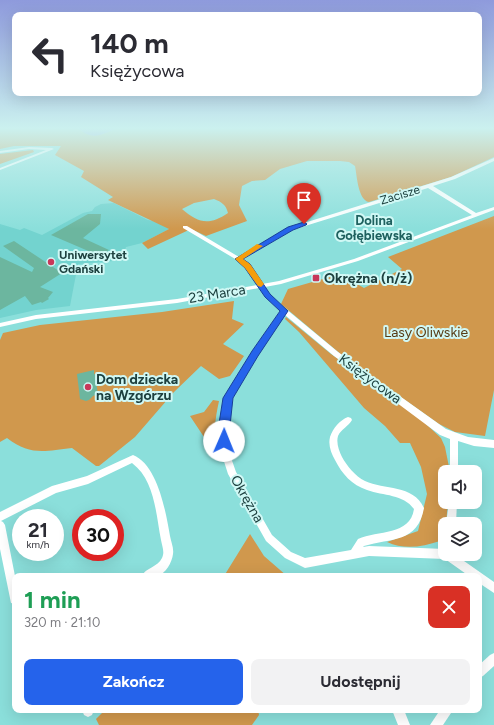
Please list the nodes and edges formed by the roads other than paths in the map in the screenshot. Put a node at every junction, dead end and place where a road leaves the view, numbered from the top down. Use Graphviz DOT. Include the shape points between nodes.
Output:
graph roads {
  1 [pos="19,162"];
  2 [pos="488,162"];
  3 [pos="0,169"];
  4 [pos="429,186"];
  5 [pos="494,208"];
  6 [pos="476,215"];
  7 [pos="185,227"];
  8 [pos="239,259"];
  9 [pos="262,286"];
  10 [pos="284,311"];
  11 [pos="0,326"];
  12 [pos="348,420"];
  13 [pos="454,437"];
  14 [pos="494,444"];
  15 [pos="454,465"];
  16 [pos="0,518"];
  17 [pos="0,526"];
  18 [pos="354,554"];
  19 [pos="438,554"];
  20 [pos="455,561"];
  21 [pos="153,573"];
  22 [pos="472,573"];
  23 [pos="482,580"];
  24 [pos="12,584"];
  25 [pos="494,588"];
  26 [pos="494,659"];
  27 [pos="482,669"];
  28 [pos="399,713"];
  29 [pos="445,713"];
  30 [pos="404,725"];
  31 [pos="436,725"];
  1 -- 3 [label="street"];
  2 -- 4 [label="street, Zacisze"];
  4 -- 6 [label="street, Zacisze"];
  4 -- 8 [label="street, Zacisze" via="290,229"];
  5 -- 6 [label="street, 23 Marca"];
  6 -- 9 [label="street, 23 Marca" via="356,260"];
  7 -- 8 [label="street, Księżycowa"];
  8 -- 9 [label="street, Księżycowa"];
  9 -- 10 [label="street, Księżycowa" via="267,295"];
  9 -- 11 [label="street, 23 Marca" via="155,304 36,317"];
  10 -- 13 [label="street, Księżycowa" via="336,354 443,432"];
  10 -- 18 [label="street, Okrężna" via="228,398 223,430 227,460 239,487 270,538 288,555 305,563"];
  12 -- 18 [label="street" via="337,429 332,440 336,454 345,469 366,486 412,498 419,508 416,521 410,528 393,536 361,542"];
  13 -- 14 [label="street, Księżycowa"];
  13 -- 15 [label="street"];
  16 -- 21 [label="street" via="55,489 88,480 133,459 140,462 161,507 168,556 165,564"];
  17 -- 24 [label="street"];
  18 -- 19 [label="street, Okrężna" via="369,551"];
  20 -- 22 [label="street, Okrężna"];
  23 -- 25 [label="street, Okrężna"];
  26 -- 27 [label="street"];
  28 -- 30 [label="street"];
  29 -- 31 [label="street"];
}
